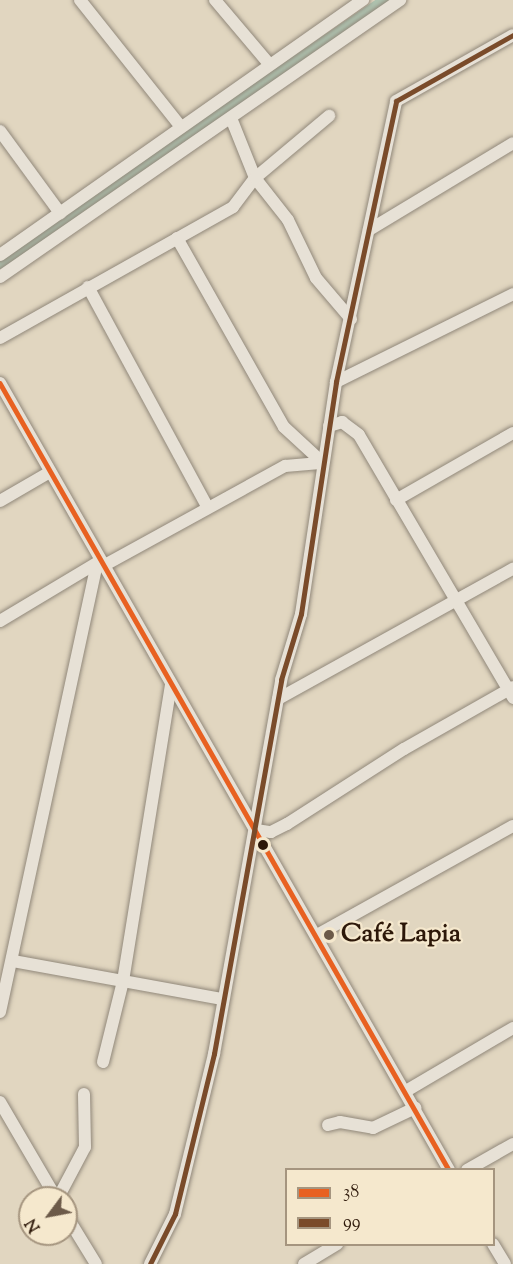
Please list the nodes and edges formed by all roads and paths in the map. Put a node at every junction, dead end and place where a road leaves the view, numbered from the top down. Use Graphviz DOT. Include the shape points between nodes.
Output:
graph roads {
  1 [pos="80,0"];
  2 [pos="215,0"];
  3 [pos="363,0"];
  4 [pos="400,0"];
  5 [pos="513,35"];
  6 [pos="269,64"];
  7 [pos="329,116"];
  8 [pos="231,118"];
  9 [pos="181,127"];
  10 [pos="0,131"];
  11 [pos="513,143"];
  12 [pos="255,178"];
  13 [pos="60,213"];
  14 [pos="369,230"];
  15 [pos="177,238"];
  16 [pos="0,255"];
  17 [pos="0,277"];
  18 [pos="88,287"];
  19 [pos="513,294"];
  20 [pos="351,319"];
  21 [pos="0,338"];
  22 [pos="336,382"];
  23 [pos="1,386"];
  24 [pos="329,426"];
  25 [pos="513,433"];
  26 [pos="323,463"];
  27 [pos="50,472"];
  28 [pos="396,500"];
  29 [pos="0,501"];
  30 [pos="208,508"];
  31 [pos="100,565"];
  32 [pos="513,569"];
  33 [pos="458,601"];
  34 [pos="0,621"];
  35 [pos="171,684"];
  36 [pos="512,692"];
  37 [pos="278,699"];
  38 [pos="513,826"];
  39 [pos="256,830"];
  40 [pos="317,935"];
  41 [pos="13,961"];
  42 [pos="123,981"];
  43 [pos="222,999"];
  44 [pos="0,1012"];
  45 [pos="513,1028"];
  46 [pos="103,1062"];
  47 [pos="406,1091"];
  48 [pos="84,1094"];
  49 [pos="0,1102"];
  50 [pos="415,1108"];
  51 [pos="328,1125"];
  52 [pos="513,1144"];
  53 [pos="448,1168"];
  54 [pos="471,1168"];
  55 [pos="50,1186"];
  56 [pos="64,1186"];
  57 [pos="78,1235"];
  58 [pos="335,1246"];
  59 [pos="494,1246"];
  60 [pos="96,1264"];
  61 [pos="150,1264"];
  62 [pos="304,1264"];
  63 [pos="505,1264"];
  1 -- 9 [label="street"];
  2 -- 6 [label="street"];
  3 -- 6 [label="street"];
  4 -- 8 [label="street"];
  5 -- 14 [label="street" via="396,101"];
  6 -- 9 [label="street"];
  7 -- 12 [label="street"];
  8 -- 12 [label="street"];
  8 -- 17 [label="street"];
  9 -- 13 [label="street"];
  10 -- 13 [label="street"];
  11 -- 14 [label="street"];
  12 -- 15 [label="street" via="233,207"];
  12 -- 20 [label="street" via="288,220 316,278"];
  13 -- 16 [label="street"];
  14 -- 20 [label="street"];
  15 -- 18 [label="street"];
  15 -- 26 [label="street" via="284,427"];
  18 -- 21 [label="street"];
  18 -- 30 [label="street"];
  19 -- 22 [label="street"];
  20 -- 22 [label="street"];
  22 -- 24 [label="street"];
  23 -- 27 [label="street"];
  24 -- 26 [label="street"];
  24 -- 28 [label="street" via="342,422 359,435"];
  25 -- 28 [label="street"];
  26 -- 30 [label="street" via="285,466"];
  26 -- 37 [label="street" via="301,614"];
  27 -- 29 [label="street"];
  27 -- 31 [label="street"];
  28 -- 33 [label="street"];
  30 -- 31 [label="street"];
  31 -- 34 [label="street"];
  31 -- 35 [label="street"];
  31 -- 41 [label="street"];
  32 -- 33 [label="street"];
  33 -- 36 [label="street"];
  33 -- 37 [label="street"];
  35 -- 39 [label="street"];
  35 -- 42 [label="street"];
  36 -- 39 [label="street" via="287,824 271,832"];
  37 -- 39 [label="street"];
  38 -- 40 [label="street"];
  39 -- 40 [label="street"];
  39 -- 43 [label="street"];
  40 -- 47 [label="street"];
  41 -- 42 [label="street"];
  41 -- 44 [label="street"];
  42 -- 43 [label="street"];
  42 -- 46 [label="street"];
  43 -- 61 [label="street" via="214,1054 175,1214"];
  45 -- 47 [label="street"];
  47 -- 50 [label="street"];
  48 -- 56 [label="street" via="85,1147"];
  49 -- 55 [label="street"];
  50 -- 51 [label="street" via="373,1128 340,1122"];
  50 -- 53 [label="street"];
  52 -- 54 [label="street"];
  57 -- 60 [label="street"];
  58 -- 62 [label="street"];
  59 -- 63 [label="street"];
}
